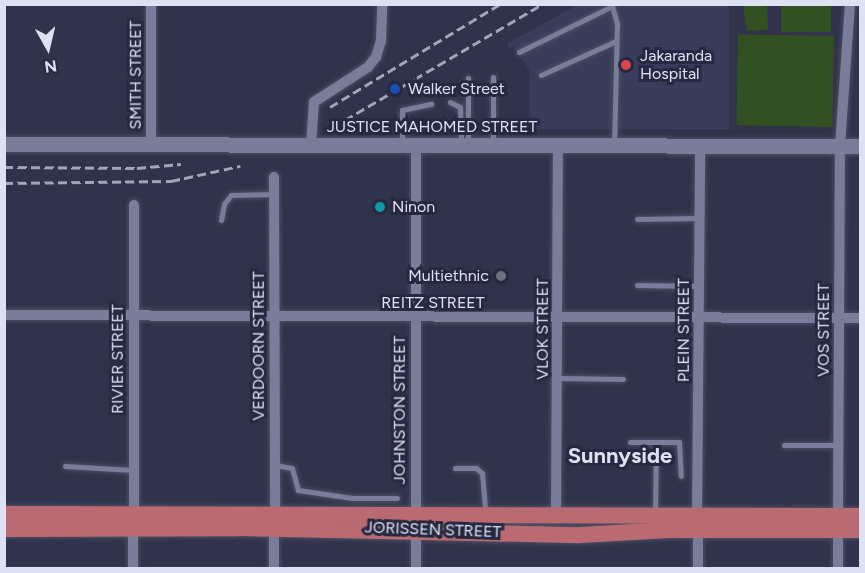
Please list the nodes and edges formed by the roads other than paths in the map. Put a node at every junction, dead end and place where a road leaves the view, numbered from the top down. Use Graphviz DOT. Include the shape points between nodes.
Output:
graph roads {
  1 [pos="151,4"];
  2 [pos="382,4"];
  3 [pos="850,4"];
  4 [pos="616,41"];
  5 [pos="519,52"];
  6 [pos="541,75"];
  7 [pos="493,77"];
  8 [pos="468,78"];
  9 [pos="450,102"];
  10 [pos="431,104"];
  11 [pos="614,143"];
  12 [pos="4,144"];
  13 [pos="409,144"];
  14 [pos="464,144"];
  15 [pos="493,144"];
  16 [pos="558,144"];
  17 [pos="700,144"];
  18 [pos="151,145"];
  19 [pos="311,145"];
  20 [pos="840,146"];
  21 [pos="861,146"];
  22 [pos="273,177"];
  23 [pos="274,194"];
  24 [pos="134,205"];
  25 [pos="700,218"];
  26 [pos="637,219"];
  27 [pos="221,220"];
  28 [pos="637,285"];
  29 [pos="699,286"];
  30 [pos="4,315"];
  31 [pos="132,316"];
  32 [pos="274,316"];
  33 [pos="699,317"];
  34 [pos="839,317"];
  35 [pos="415,318"];
  36 [pos="558,318"];
  37 [pos="861,318"];
  38 [pos="558,378"];
  39 [pos="623,379"];
  40 [pos="630,442"];
  41 [pos="656,442"];
  42 [pos="784,445"];
  43 [pos="838,445"];
  44 [pos="275,465"];
  45 [pos="65,466"];
  46 [pos="455,468"];
  47 [pos="133,470"];
  48 [pos="681,476"];
  49 [pos="397,498"];
  50 [pos="352,506"];
  51 [pos="4,513"];
  52 [pos="485,513"];
  53 [pos="556,513"];
  54 [pos="655,514"];
  55 [pos="861,516"];
  56 [pos="317,517"];
  57 [pos="4,519"];
  58 [pos="133,522"];
  59 [pos="275,522"];
  60 [pos="698,523"];
  61 [pos="838,523"];
  62 [pos="861,523"];
  63 [pos="4,524"];
  64 [pos="416,524"];
  65 [pos="4,529"];
  66 [pos="861,530"];
  67 [pos="483,534"];
  68 [pos="133,568"];
  69 [pos="274,568"];
  70 [pos="417,568"];
  71 [pos="698,568"];
  72 [pos="838,568"];
  1 -- 18 [label="street, SMITH STREET"];
  2 -- 19 [label="street" via="376,57 368,67 314,102"];
  3 -- 20 [label="street, VOS STREET"];
  4 -- 5 [label="lane" via="617,18 610,6"];
  4 -- 6 [label="lane"];
  4 -- 11 [label="lane"];
  7 -- 15 [label="lane"];
  8 -- 14 [label="lane"];
  9 -- 14 [label="lane" via="460,107"];
  10 -- 13 [label="lane" via="402,110"];
  11 -- 16 [label="main road, JUSTICE MAHOMED STREET"];
  11 -- 17 [label="main road, JUSTICE MAHOMED STREET"];
  12 -- 18 [label="main road, JUSTICE MAHOMED STREET"];
  13 -- 14 [label="main road, JUSTICE MAHOMED STREET"];
  13 -- 19 [label="main road, JUSTICE MAHOMED STREET"];
  13 -- 35 [label="street, JOHNSTON STREET"];
  14 -- 15 [label="main road, JUSTICE MAHOMED STREET"];
  15 -- 16 [label="main road, JUSTICE MAHOMED STREET"];
  16 -- 36 [label="street, VLOK STREET"];
  17 -- 20 [label="main road, JUSTICE MAHOMED STREET"];
  17 -- 25 [label="street, PLEIN STREET"];
  18 -- 19 [label="main road, JUSTICE MAHOMED STREET"];
  20 -- 21 [label="main road, JUSTICE MAHOMED STREET"];
  20 -- 34 [label="street, VOS STREET"];
  22 -- 23 [label="street, VERDOORN STREET"];
  23 -- 27 [label="lane" via="231,195 224,204"];
  23 -- 32 [label="street, VERDOORN STREET"];
  24 -- 31 [label="street, RIVIER STREET"];
  25 -- 26 [label="lane"];
  25 -- 29 [label="street, PLEIN STREET"];
  28 -- 29 [label="lane"];
  29 -- 33 [label="street, PLEIN STREET"];
  30 -- 31 [label="street, REITZ STREET"];
  31 -- 32 [label="street, REITZ STREET"];
  31 -- 47 [label="street, RIVIER STREET"];
  32 -- 35 [label="street, REITZ STREET"];
  32 -- 44 [label="street, VERDOORN STREET"];
  33 -- 34 [label="street, REITZ STREET"];
  33 -- 36 [label="street, REITZ STREET"];
  33 -- 60 [label="street, PLEIN STREET"];
  34 -- 37 [label="street, REITZ STREET"];
  34 -- 43 [label="street, VOS STREET"];
  35 -- 36 [label="street, REITZ STREET"];
  35 -- 64 [label="street, JOHNSTON STREET"];
  36 -- 38 [label="street, VLOK STREET"];
  38 -- 39 [label="lane"];
  38 -- 53 [label="street, VLOK STREET"];
  40 -- 41 [label="lane"];
  41 -- 48 [label="lane" via="681,444"];
  41 -- 54 [label="lane"];
  42 -- 43 [label="lane"];
  43 -- 61 [label="street, VOS STREET"];
  44 -- 50 [label="lane" via="292,468 298,490"];
  44 -- 59 [label="street, VERDOORN STREET"];
  45 -- 47 [label="lane"];
  46 -- 52 [label="lane" via="476,468 482,473"];
  47 -- 58 [label="street, RIVIER STREET"];
  49 -- 50 [label="lane"];
  50 -- 56 [label="main road, JORISSEN STREET"];
  50 -- 64 [label="main road, JORISSEN STREET"];
  51 -- 58 [label="main road, JORISSEN STREET"];
  52 -- 53 [label="main road, JORISSEN STREET"];
  52 -- 64 [label="main road, JORISSEN STREET"];
  53 -- 54 [label="main road, JORISSEN STREET"];
  54 -- 60 [label="main road, JORISSEN STREET"];
  55 -- 61 [label="main road, JORISSEN STREET"];
  56 -- 57 [label="lane, JORISSEN STREET"];
  56 -- 59 [label="main road, JORISSEN STREET"];
  56 -- 64 [label="main road"];
  58 -- 59 [label="main road, JORISSEN STREET"];
  58 -- 65 [label="main road, JORISSEN STREET"];
  58 -- 68 [label="street, RIVIER STREET"];
  59 -- 64 [label="main road, JORISSEN STREET"];
  59 -- 69 [label="street, VERDOORN STREET"];
  60 -- 61 [label="main road, JORISSEN STREET"];
  60 -- 67 [label="main road, JORISSEN STREET"];
  60 -- 71 [label="street, PLEIN STREET"];
  61 -- 66 [label="main road, JORISSEN STREET"];
  61 -- 72 [label="street, VOS STREET"];
  62 -- 64 [label="lane, JORISSEN STREET"];
  62 -- 67 [label="lane, JORISSEN STREET" via="684,524"];
  63 -- 64 [label="lane, JORISSEN STREET"];
  64 -- 67 [label="main road, JORISSEN STREET"];
  64 -- 70 [label="street, JOHNSTON STREET"];
}
